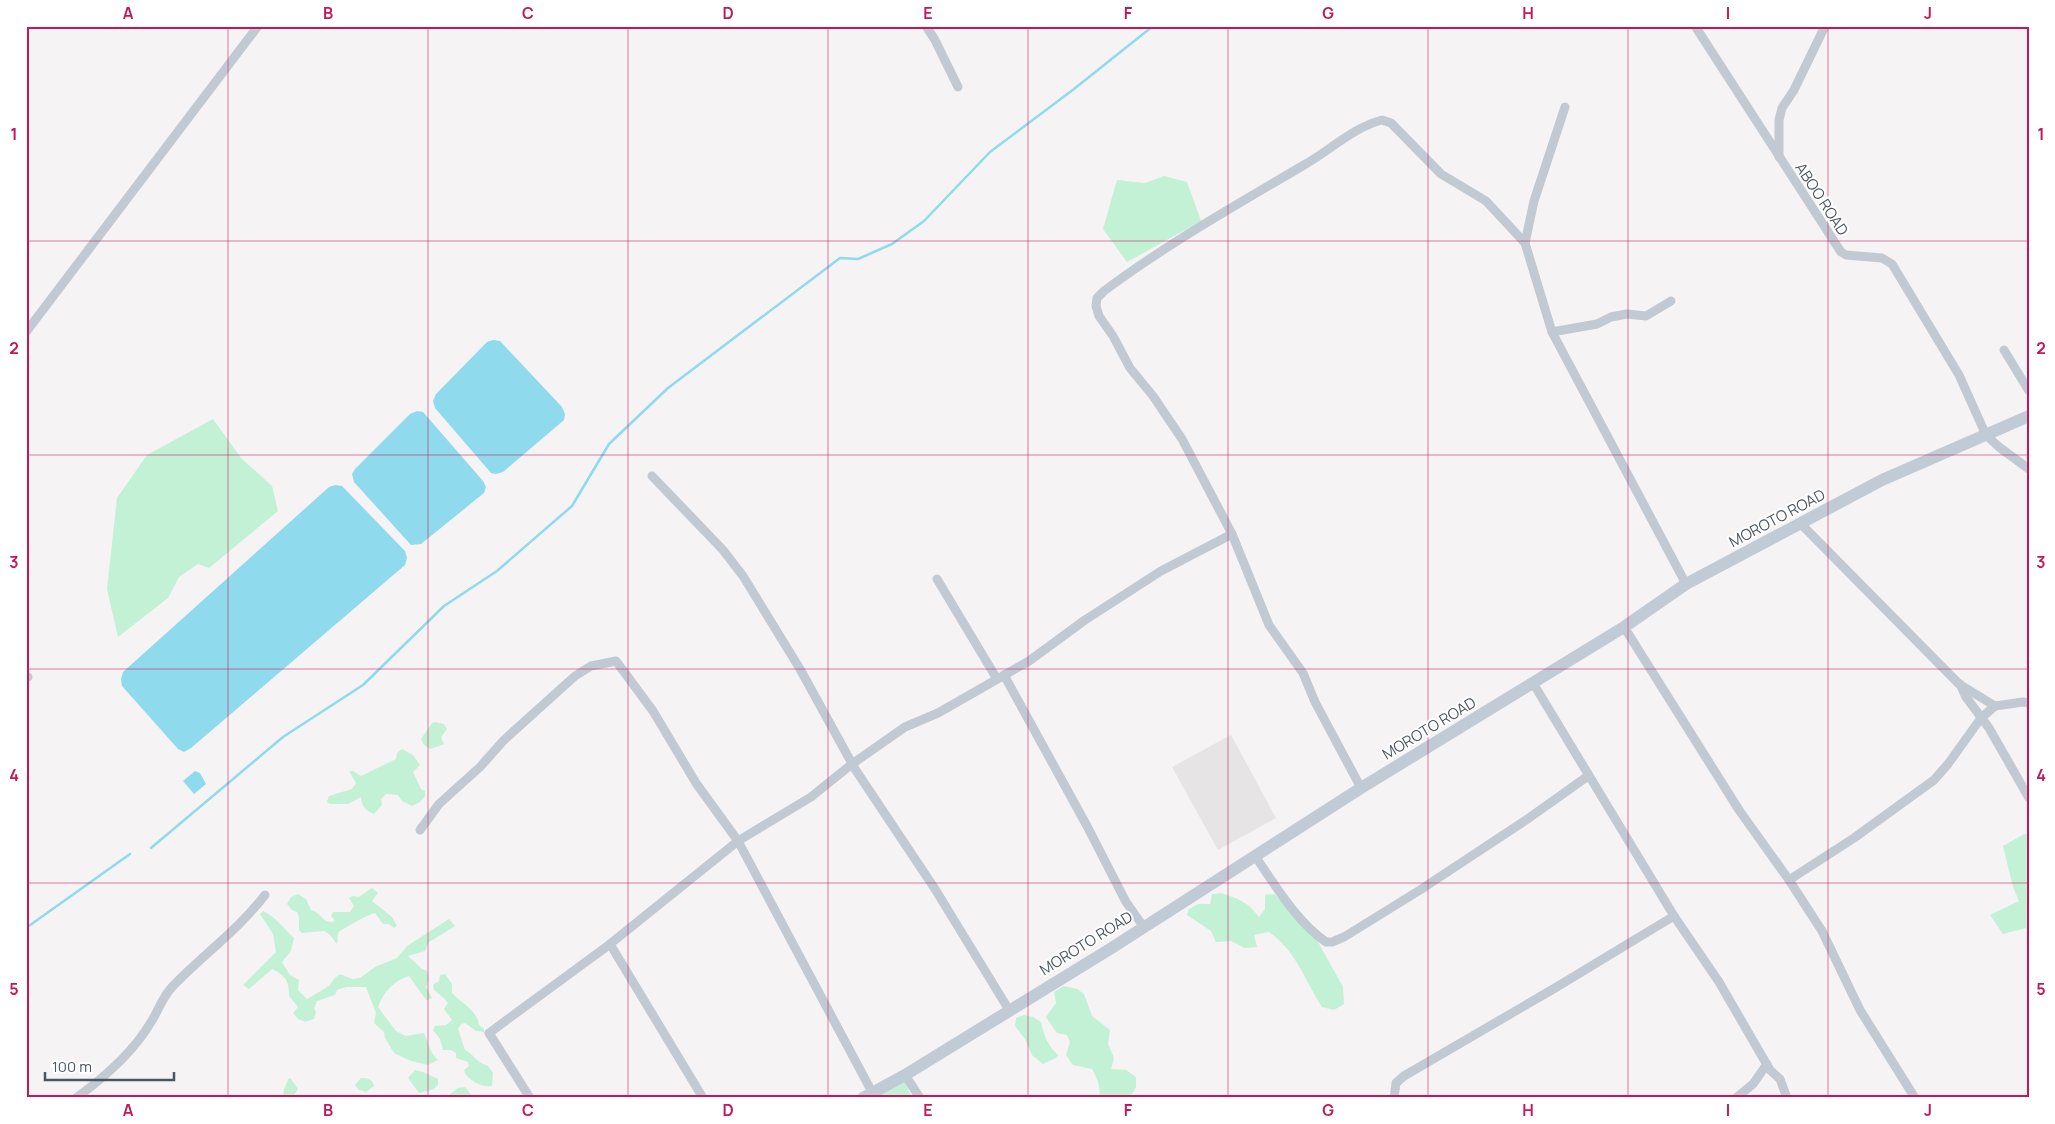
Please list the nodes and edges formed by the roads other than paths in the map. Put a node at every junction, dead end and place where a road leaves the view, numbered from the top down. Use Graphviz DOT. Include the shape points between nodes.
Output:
graph roads {
  1 [pos="258,26"];
  2 [pos="926,26"];
  3 [pos="1695,26"];
  4 [pos="1825,26"];
  5 [pos="958,87"];
  6 [pos="1564,107"];
  7 [pos="1779,158"];
  8 [pos="1525,243"];
  9 [pos="1671,301"];
  10 [pos="26,332"];
  11 [pos="1552,332"];
  12 [pos="2004,350"];
  13 [pos="2029,391"];
  14 [pos="2029,416"];
  15 [pos="1986,435"];
  16 [pos="2029,469"];
  17 [pos="652,476"];
  18 [pos="1801,524"];
  19 [pos="1232,534"];
  20 [pos="937,579"];
  21 [pos="1686,584"];
  22 [pos="1624,627"];
  23 [pos="1000,677"];
  24 [pos="1533,683"];
  25 [pos="1959,684"];
  26 [pos="2027,701"];
  27 [pos="1995,706"];
  28 [pos="1981,718"];
  29 [pos="852,764"];
  30 [pos="1588,776"];
  31 [pos="1361,788"];
  32 [pos="2029,798"];
  33 [pos="420,830"];
  34 [pos="738,841"];
  35 [pos="1255,856"];
  36 [pos="1789,880"];
  37 [pos="265,895"];
  38 [pos="1674,916"];
  39 [pos="1143,926"];
  40 [pos="610,944"];
  41 [pos="1009,1010"];
  42 [pos="1767,1064"];
  43 [pos="905,1075"];
  44 [pos="868,1095"];
  45 [pos="76,1098"];
  46 [pos="530,1098"];
  47 [pos="703,1098"];
  48 [pos="920,1098"];
  49 [pos="1394,1098"];
  50 [pos="1736,1098"];
  51 [pos="1787,1098"];
  52 [pos="1916,1098"];
  1 -- 10 [label="street"];
  2 -- 5 [label="street"];
  3 -- 7 [label="street, ABOO ROAD"];
  4 -- 7 [label="street" via="1782,108"];
  6 -- 8 [label="street" via="1534,201"];
  7 -- 15 [label="street, ABOO ROAD" via="1841,252 1851,256 1882,258 1897,270 1958,375"];
  8 -- 11 [label="street"];
  8 -- 19 [label="street" via="1486,201 1441,174 1391,123 1382,120 1366,126 1230,208 1104,291 1097,298 1099,316 1130,368 1179,432"];
  9 -- 11 [label="street" via="1646,316 1627,314 1597,324"];
  11 -- 21 [label="street"];
  12 -- 13 [label="street"];
  14 -- 15 [label="main road, MOROTO ROAD"];
  15 -- 16 [label="street"];
  15 -- 18 [label="main road, MOROTO ROAD" via="1882,480"];
  17 -- 29 [label="street" via="744,576"];
  18 -- 21 [label="main road, MOROTO ROAD"];
  18 -- 25 [label="street"];
  19 -- 23 [label="street" via="1160,571 1029,661"];
  19 -- 31 [label="street" via="1269,625 1303,673"];
  20 -- 23 [label="street"];
  21 -- 22 [label="main road, MOROTO ROAD"];
  22 -- 24 [label="main road, MOROTO ROAD"];
  22 -- 36 [label="street" via="1740,810"];
  23 -- 29 [label="street" via="938,713 905,727"];
  23 -- 39 [label="street" via="1087,826 1126,902"];
  24 -- 30 [label="street"];
  24 -- 31 [label="main road, MOROTO ROAD"];
  25 -- 27 [label="street"];
  25 -- 28 [label="street"];
  26 -- 27 [label="street"];
  27 -- 28 [label="street"];
  28 -- 32 [label="street"];
  28 -- 36 [label="street" via="1934,780"];
  29 -- 34 [label="street" via="811,797"];
  29 -- 41 [label="street" via="935,889"];
  30 -- 35 [label="street" via="1420,890 1332,942 1326,942 1308,926"];
  30 -- 38 [label="street"];
  31 -- 35 [label="main road, MOROTO ROAD"];
  33 -- 34 [label="street" via="439,804 575,676 591,666 614,660 639,691 696,783"];
  34 -- 40 [label="street"];
  34 -- 44 [label="street"];
  35 -- 39 [label="main road, MOROTO ROAD"];
  36 -- 52 [label="street" via="1831,948 1860,1010"];
  37 -- 45 [label="street" via="240,924 172,987 152,1022 109,1074"];
  38 -- 42 [label="street" via="1719,982"];
  38 -- 49 [label="street" via="1404,1076 1396,1083"];
  39 -- 41 [label="main road, MOROTO ROAD"];
  40 -- 46 [label="street" via="489,1033"];
  40 -- 47 [label="street"];
  41 -- 43 [label="main road, MOROTO ROAD"];
  42 -- 50 [label="street" via="1754,1084"];
  42 -- 51 [label="street" via="1772,1074 1781,1080"];
  43 -- 44 [label="main road, MOROTO ROAD"];
  43 -- 48 [label="street"];
}
